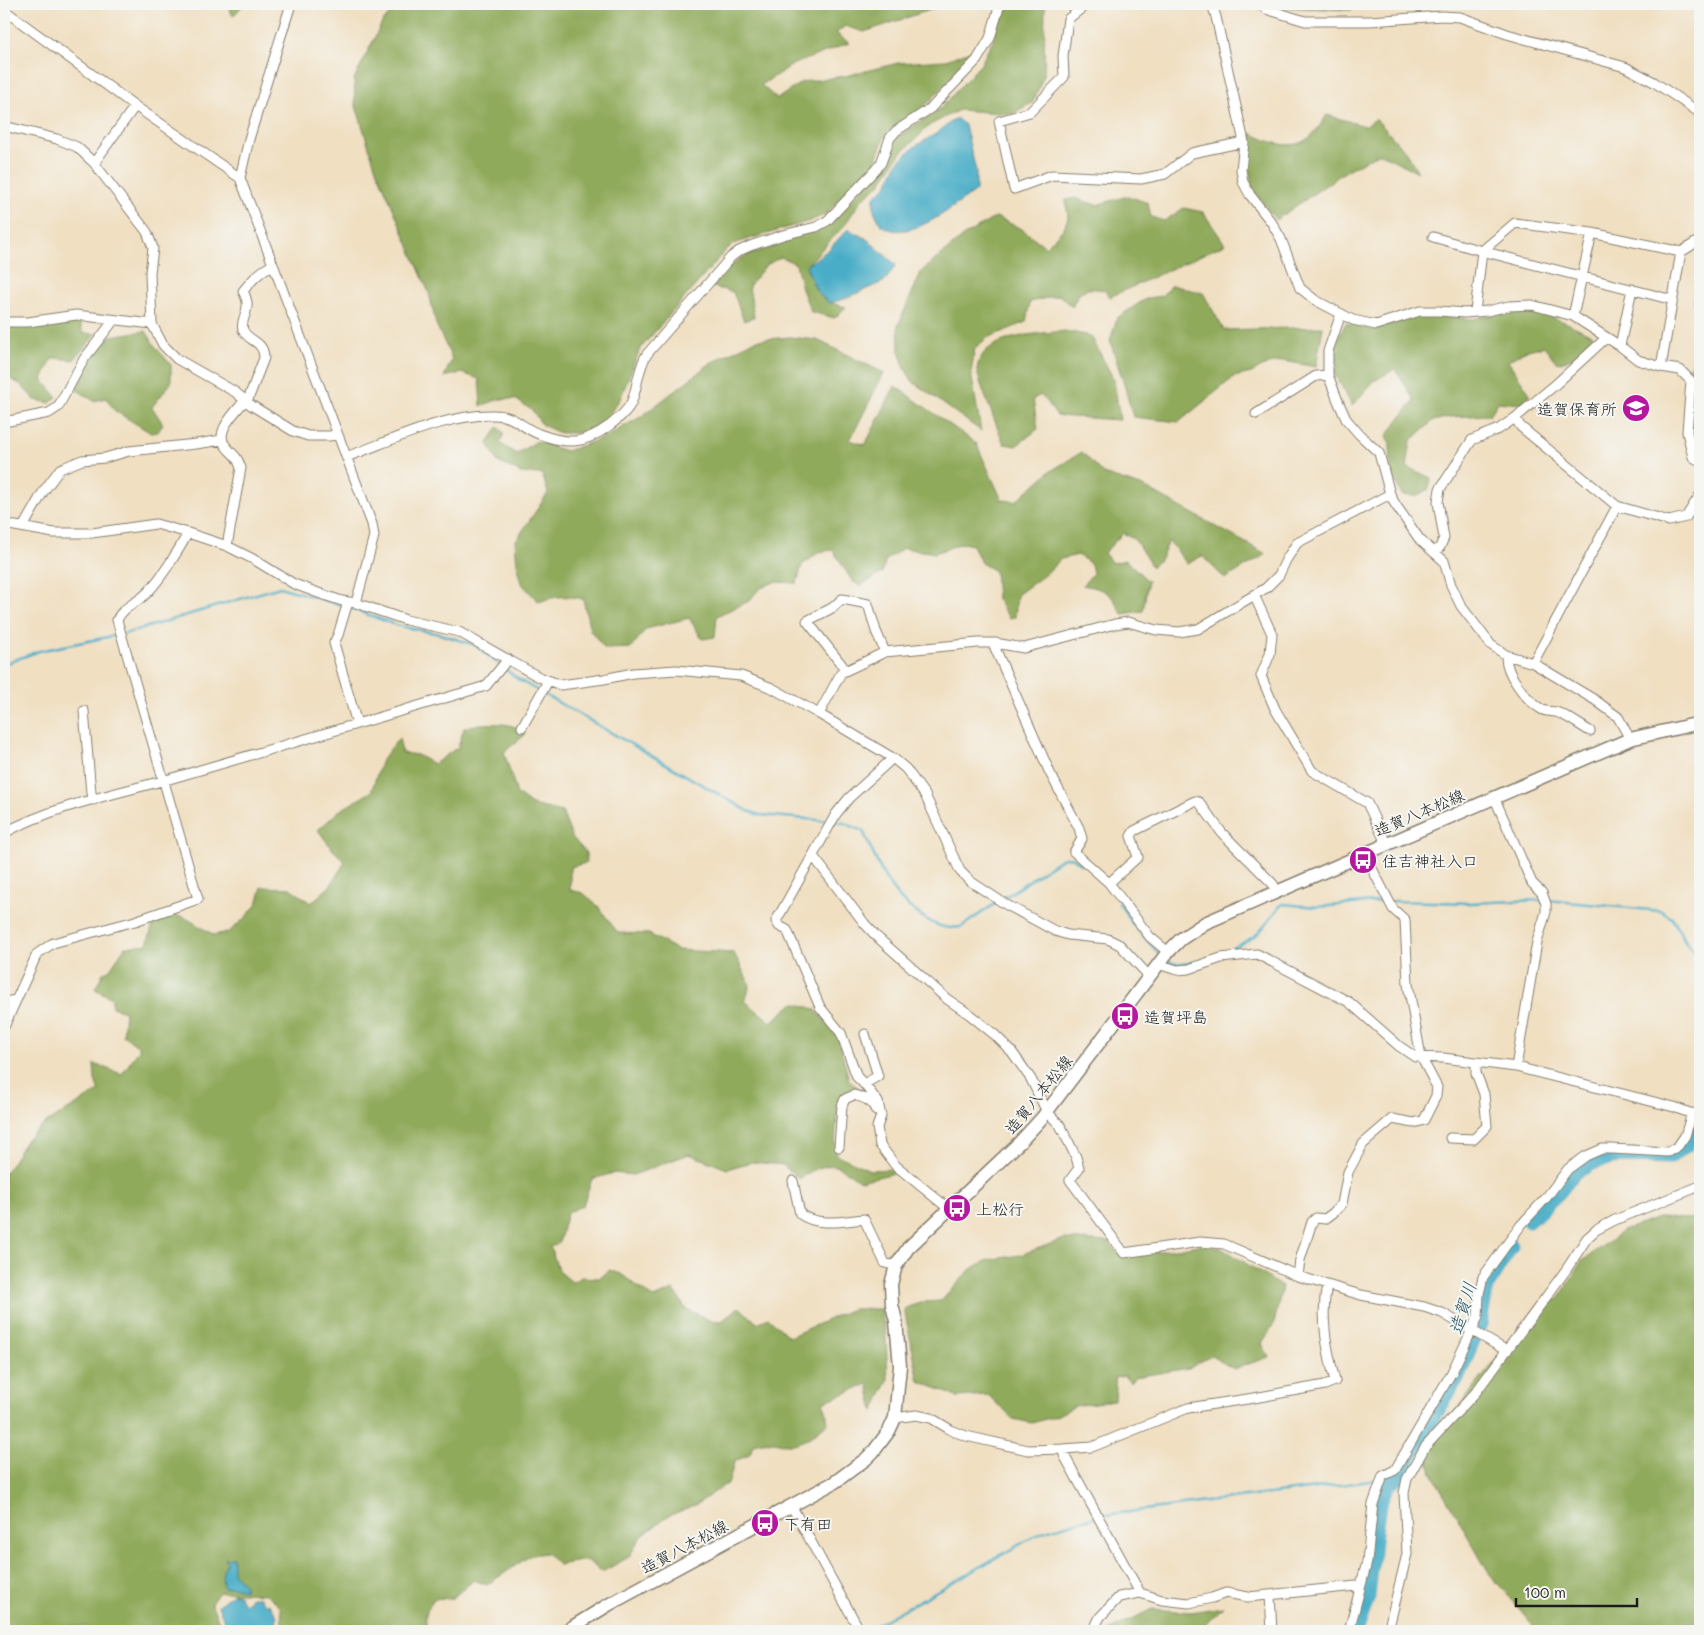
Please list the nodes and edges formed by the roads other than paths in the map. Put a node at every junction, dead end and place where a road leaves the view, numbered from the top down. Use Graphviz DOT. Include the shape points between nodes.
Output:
graph roads {
  1 [pos="291,4"];
  2 [pos="1000,4"];
  3 [pos="1088,4"];
  4 [pos="1212,4"];
  5 [pos="1260,4"];
  6 [pos="4,10"];
  7 [pos="136,106"];
  8 [pos="1700,113"];
  9 [pos="4,126"];
  10 [pos="1244,142"];
  11 [pos="94,163"];
  12 [pos="240,178"];
  13 [pos="1592,233"];
  14 [pos="1433,236"];
  15 [pos="1700,240"];
  16 [pos="1482,251"];
  17 [pos="1681,252"];
  18 [pos="272,266"];
  19 [pos="1583,276"];
  20 [pos="1632,289"];
  21 [pos="1673,300"];
  22 [pos="1475,312"];
  23 [pos="1341,314"];
  24 [pos="1573,316"];
  25 [pos="114,320"];
  26 [pos="4,322"];
  27 [pos="152,324"];
  28 [pos="1606,338"];
  29 [pos="1620,346"];
  30 [pos="1661,367"];
  31 [pos="1328,375"];
  32 [pos="245,400"];
  33 [pos="1256,414"];
  34 [pos="1515,418"];
  35 [pos="4,422"];
  36 [pos="337,434"];
  37 [pos="222,440"];
  38 [pos="346,457"];
  39 [pos="1700,461"];
  40 [pos="1390,494"];
  41 [pos="1700,495"];
  42 [pos="1617,506"];
  43 [pos="4,524"];
  44 [pos="23,527"];
  45 [pos="188,533"];
  46 [pos="227,546"];
  47 [pos="1435,552"];
  48 [pos="1254,595"];
  49 [pos="352,603"];
  50 [pos="995,643"];
  51 [pos="885,652"];
  52 [pos="1506,655"];
  53 [pos="512,663"];
  54 [pos="1533,663"];
  55 [pos="845,671"];
  56 [pos="546,684"];
  57 [pos="84,711"];
  58 [pos="820,714"];
  59 [pos="1700,723"];
  60 [pos="357,724"];
  61 [pos="522,727"];
  62 [pos="1590,731"];
  63 [pos="1630,739"];
  64 [pos="893,758"];
  65 [pos="164,780"];
  66 [pos="1494,797"];
  67 [pos="94,800"];
  68 [pos="4,833"];
  69 [pos="1386,843"];
  70 [pos="1364,853"];
  71 [pos="813,856"];
  72 [pos="1109,883"];
  73 [pos="1277,891"];
  74 [pos="1163,958"];
  75 [pos="1149,976"];
  76 [pos="16,1000"];
  77 [pos="4,1002"];
  78 [pos="4,1028"];
  79 [pos="865,1034"];
  80 [pos="1421,1057"];
  81 [pos="1476,1062"];
  82 [pos="1516,1067"];
  83 [pos="864,1084"];
  84 [pos="1047,1112"];
  85 [pos="1696,1115"];
  86 [pos="881,1116"];
  87 [pos="1450,1138"];
  88 [pos="838,1147"];
  89 [pos="793,1181"];
  90 [pos="1700,1186"];
  91 [pos="949,1209"];
  92 [pos="896,1266"];
  93 [pos="1298,1276"];
  94 [pos="1328,1285"];
  95 [pos="1476,1333"];
  96 [pos="1507,1351"];
  97 [pos="895,1418"];
  98 [pos="1064,1449"];
  99 [pos="792,1506"];
  100 [pos="1360,1587"];
  101 [pos="1140,1593"];
  102 [pos="1270,1595"];
  103 [pos="566,1631"];
  104 [pos="860,1631"];
  105 [pos="1093,1631"];
  106 [pos="1272,1631"];
  107 [pos="1349,1631"];
  108 [pos="1388,1631"];
  1 -- 12 [label="street"];
  2 -- 38 [label="street" via="990,38 977,60 930,108 896,131 876,170 828,221 750,246 724,264 647,354 628,408 598,434 569,442 536,433 514,419 496,414 480,415 447,420"];
  3 -- 10 [label="street" via="1068,19 1064,77 1030,112 999,121 1014,188 1052,175 1141,179 1165,174 1192,154"];
  4 -- 10 [label="street"];
  5 -- 8 [label="street" via="1266,9 1305,21 1460,17 1507,34 1626,67"];
  6 -- 7 [label="street"];
  7 -- 11 [label="street"];
  7 -- 12 [label="street"];
  9 -- 11 [label="street" via="76,147"];
  10 -- 23 [label="street" via="1243,182 1281,239 1300,288"];
  11 -- 27 [label="street" via="147,232 153,248 150,273"];
  12 -- 18 [label="street"];
  13 -- 16 [label="street" via="1515,223"];
  13 -- 17 [label="street"];
  13 -- 19 [label="street"];
  14 -- 16 [label="street"];
  15 -- 17 [label="street"];
  16 -- 19 [label="street"];
  16 -- 22 [label="street"];
  17 -- 21 [label="street"];
  18 -- 32 [label="street" via="261,271 243,290 247,308 243,330 264,351 249,398"];
  18 -- 36 [label="street"];
  19 -- 20 [label="street"];
  19 -- 24 [label="street"];
  20 -- 21 [label="street"];
  20 -- 29 [label="street"];
  21 -- 30 [label="street"];
  22 -- 23 [label="street" via="1420,312 1376,325"];
  22 -- 24 [label="street" via="1532,305"];
  23 -- 31 [label="street" via="1328,351"];
  24 -- 28 [label="street"];
  25 -- 26 [label="street" via="76,315"];
  25 -- 27 [label="street"];
  25 -- 35 [label="street" via="84,359 58,406 49,414"];
  27 -- 32 [label="street" via="163,345 177,359"];
  28 -- 29 [label="street"];
  28 -- 34 [label="street"];
  29 -- 30 [label="street" via="1638,360"];
  30 -- 39 [label="street" via="1680,370 1691,381 1687,432 1693,457"];
  31 -- 33 [label="street" via="1316,376"];
  31 -- 40 [label="street" via="1346,419 1379,453"];
  32 -- 36 [label="street" via="293,431 308,436"];
  32 -- 37 [label="street" via="222,431"];
  34 -- 42 [label="street"];
  34 -- 47 [label="street" via="1499,429 1472,440 1440,489 1438,502 1444,538"];
  36 -- 38 [label="street"];
  37 -- 44 [label="street" via="129,451 82,460 60,469"];
  37 -- 46 [label="street" via="238,457 241,468"];
  38 -- 49 [label="street" via="374,536"];
  40 -- 47 [label="street" via="1420,540"];
  40 -- 48 [label="street" via="1297,543 1279,575"];
  41 -- 42 [label="street" via="1686,518 1669,521"];
  42 -- 54 [label="street"];
  43 -- 44 [label="street"];
  44 -- 45 [label="street" via="54,533 156,524"];
  45 -- 46 [label="street"];
  45 -- 65 [label="street" via="148,592 120,612 117,620"];
  46 -- 49 [label="street" via="294,584"];
  47 -- 52 [label="street" via="1444,561 1460,606 1491,645"];
  48 -- 50 [label="street" via="1198,629 1179,632 1156,630 1128,622 1024,648"];
  48 -- 69 [label="street" via="1272,634 1270,654 1261,676 1275,709 1312,771 1367,804"];
  49 -- 53 [label="street" via="459,632"];
  49 -- 60 [label="street" via="334,643"];
  50 -- 51 [label="street"];
  50 -- 72 [label="street" via="1050,773 1079,828 1082,839 1074,852"];
  51 -- 55 [label="street"];
  51 -- 55 [label="street" via="868,604 842,599 807,621"];
  52 -- 54 [label="street"];
  52 -- 62 [label="street" via="1506,662 1518,686 1538,707 1556,712"];
  53 -- 56 [label="street"];
  53 -- 60 [label="street" via="486,686"];
  54 -- 63 [label="street" via="1618,717"];
  55 -- 58 [label="street"];
  56 -- 58 [label="street" via="561,685 633,673 676,670 741,676 772,688"];
  56 -- 61 [label="street"];
  57 -- 67 [label="street"];
  58 -- 64 [label="street"];
  59 -- 63 [label="main road, 造賀八本松線"];
  60 -- 65 [label="street"];
  63 -- 66 [label="main road, 造賀八本松線"];
  64 -- 71 [label="street" via="849,798 836,814"];
  64 -- 75 [label="street" via="906,769 925,795 960,871 970,881 1055,931 1108,939 1120,945"];
  65 -- 67 [label="street"];
  65 -- 76 [label="street" via="198,900 53,943 37,954"];
  66 -- 69 [label="main road, 造賀八本松線"];
  66 -- 82 [label="street" via="1532,883 1546,904"];
  67 -- 68 [label="street" via="64,808"];
  69 -- 70 [label="main road, 造賀八本松線"];
  70 -- 73 [label="main road, 造賀八本松線"];
  70 -- 80 [label="street" via="1393,909 1405,920 1408,984"];
  71 -- 83 [label="street" via="776,921 787,930 820,1008 841,1033 857,1077"];
  71 -- 84 [label="street" via="876,936 1012,1052"];
  72 -- 73 [label="street" via="1138,857 1130,836 1134,831 1195,801"];
  72 -- 74 [label="street"];
  73 -- 74 [label="main road, 造賀八本松線" via="1205,923 1181,939"];
  74 -- 75 [label="main road, 造賀八本松線"];
  74 -- 80 [label="street" via="1177,970 1221,958 1258,954 1349,1002 1399,1046"];
  75 -- 84 [label="main road, 造賀八本松線"];
  76 -- 77 [label="street"];
  76 -- 78 [label="street"];
  79 -- 83 [label="street" via="878,1076"];
  80 -- 81 [label="street"];
  80 -- 93 [label="street" via="1437,1087 1424,1120 1414,1123 1392,1119 1363,1144 1348,1172 1342,1204 1325,1219 1316,1218 1312,1222"];
  81 -- 82 [label="street"];
  81 -- 87 [label="street" via="1476,1073 1484,1094 1486,1126 1474,1140"];
  82 -- 85 [label="street"];
  83 -- 86 [label="street" via="878,1102"];
  84 -- 91 [label="main road, 造賀八本松線"];
  84 -- 93 [label="street" via="1060,1125 1076,1157 1079,1168 1070,1180 1124,1253 1200,1242 1224,1244"];
  85 -- 95 [label="street" via="1678,1146 1668,1152 1602,1149 1568,1169 1483,1277"];
  86 -- 88 [label="street" via="866,1099 854,1095 845,1099"];
  86 -- 91 [label="street" via="876,1127 880,1145 887,1155 921,1188"];
  89 -- 92 [label="street" via="800,1214 819,1222 864,1219 885,1263"];
  90 -- 96 [label="street" via="1596,1230 1587,1238"];
  91 -- 92 [label="main road, 造賀八本松線" via="908,1248"];
  92 -- 97 [label="main road, 造賀八本松線" via="892,1305 900,1366"];
  93 -- 94 [label="street"];
  94 -- 95 [label="street" via="1424,1307 1442,1313"];
  94 -- 98 [label="street" via="1324,1327 1335,1381 1274,1395 1188,1408 1092,1447"];
  95 -- 96 [label="street"];
  95 -- 100 [label="street" via="1395,1470 1383,1476 1373,1504 1367,1562"];
  96 -- 108 [label="street" via="1476,1392 1425,1447 1407,1479 1404,1493 1407,1554"];
  97 -- 98 [label="street" via="916,1415 931,1418 966,1436 1028,1450"];
  97 -- 99 [label="main road, 造賀八本松線" via="889,1431 866,1459 835,1482"];
  98 -- 101 [label="street" via="1064,1455"];
  99 -- 103 [label="main road, 造賀八本松線"];
  99 -- 104 [label="street"];
  100 -- 102 [label="street"];
  100 -- 107 [label="street"];
  101 -- 102 [label="street" via="1188,1603 1226,1592 1248,1597"];
  101 -- 105 [label="street" via="1119,1597 1100,1617"];
  102 -- 106 [label="street"];
}
